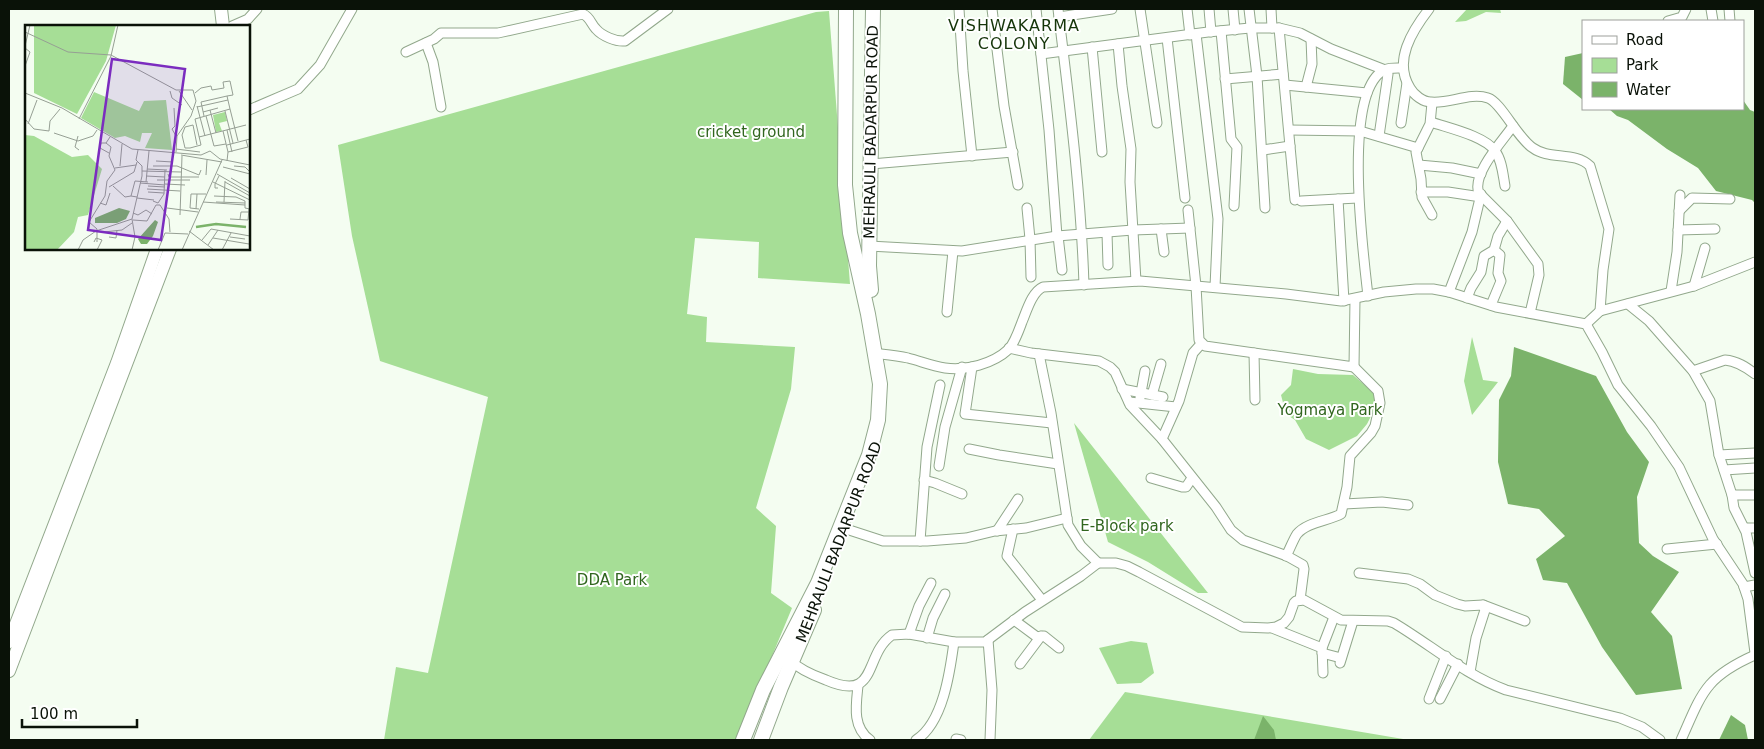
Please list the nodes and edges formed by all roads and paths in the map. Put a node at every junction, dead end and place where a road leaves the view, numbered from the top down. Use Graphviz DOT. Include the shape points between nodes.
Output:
graph roads {
  1 [pos="220,9"];
  2 [pos="257,9"];
  3 [pos="352,9"];
  4 [pos="668,9"];
  5 [pos="846,9"];
  6 [pos="873,9"];
  7 [pos="959,9"];
  8 [pos="992,9"];
  9 [pos="1036,9"];
  10 [pos="1112,9"];
  11 [pos="1140,9"];
  12 [pos="1187,9"];
  13 [pos="1209,9"];
  14 [pos="1233,9"];
  15 [pos="1249,9"];
  16 [pos="1271,9"];
  17 [pos="1429,9"];
  18 [pos="1686,9"];
  19 [pos="1086,11"];
  20 [pos="1058,13"];
  21 [pos="1675,20"];
  22 [pos="223,25"];
  23 [pos="234,25"];
  24 [pos="1250,28"];
  25 [pos="1276,28"];
  26 [pos="1235,30"];
  27 [pos="1221,31"];
  28 [pos="1211,32"];
  29 [pos="1193,34"];
  30 [pos="1168,38"];
  31 [pos="1311,39"];
  32 [pos="1144,40"];
  33 [pos="426,43"];
  34 [pos="1118,44"];
  35 [pos="1092,47"];
  36 [pos="1064,51"];
  37 [pos="406,52"];
  38 [pos="1041,54"];
  39 [pos="1403,68"];
  40 [pos="1385,70"];
  41 [pos="1284,74"];
  42 [pos="1257,76"];
  43 [pos="1225,79"];
  44 [pos="1407,83"];
  45 [pos="1285,85"];
  46 [pos="1306,87"];
  47 [pos="1367,94"];
  48 [pos="1432,103"];
  49 [pos="441,106"];
  50 [pos="250,110"];
  51 [pos="1431,122"];
  52 [pos="1157,123"];
  53 [pos="1400,123"];
  54 [pos="1512,126"];
  55 [pos="1288,130"];
  56 [pos="1360,131"];
  57 [pos="1379,136"];
  58 [pos="1290,146"];
  59 [pos="1418,148"];
  60 [pos="1263,150"];
  61 [pos="1495,151"];
  62 [pos="1013,152"];
  63 [pos="1102,152"];
  64 [pos="972,156"];
  65 [pos="871,164"];
  66 [pos="1419,165"];
  67 [pos="1481,174"];
  68 [pos="1018,185"];
  69 [pos="1505,186"];
  70 [pos="1422,192"];
  71 [pos="1680,195"];
  72 [pos="1481,196"];
  73 [pos="1185,198"];
  74 [pos="1358,198"];
  75 [pos="1338,199"];
  76 [pos="1730,199"];
  77 [pos="1234,206"];
  78 [pos="1027,208"];
  79 [pos="1265,208"];
  80 [pos="1188,210"];
  81 [pos="1679,211"];
  82 [pos="1432,215"];
  83 [pos="1507,221"];
  84 [pos="1190,228"];
  85 [pos="1161,229"];
  86 [pos="1715,229"];
  87 [pos="1132,230"];
  88 [pos="1678,230"];
  89 [pos="1107,233"];
  90 [pos="1082,235"];
  91 [pos="1058,236"];
  92 [pos="1030,239"];
  93 [pos="869,246"];
  94 [pos="1705,248"];
  95 [pos="157,250"];
  96 [pos="170,250"];
  97 [pos="1494,250"];
  98 [pos="953,251"];
  99 [pos="1164,252"];
  100 [pos="1755,262"];
  101 [pos="1108,265"];
  102 [pos="863,266"];
  103 [pos="1062,270"];
  104 [pos="1031,277"];
  105 [pos="1136,281"];
  106 [pos="1084,285"];
  107 [pos="1196,286"];
  108 [pos="1694,286"];
  109 [pos="1216,287"];
  110 [pos="1671,291"];
  111 [pos="1449,292"];
  112 [pos="1368,296"];
  113 [pos="1467,298"];
  114 [pos="1355,299"];
  115 [pos="1344,301"];
  116 [pos="1628,304"];
  117 [pos="1491,305"];
  118 [pos="1600,311"];
  119 [pos="947,312"];
  120 [pos="1530,313"];
  121 [pos="1586,324"];
  122 [pos="1201,344"];
  123 [pos="1009,348"];
  124 [pos="1254,353"];
  125 [pos="881,354"];
  126 [pos="1039,354"];
  127 [pos="1161,364"];
  128 [pos="962,367"];
  129 [pos="972,367"];
  130 [pos="1354,367"];
  131 [pos="1145,371"];
  132 [pos="1693,371"];
  133 [pos="1755,374"];
  134 [pos="940,385"];
  135 [pos="1122,389"];
  136 [pos="1141,393"];
  137 [pos="1152,395"];
  138 [pos="1163,397"];
  139 [pos="1255,400"];
  140 [pos="1129,402"];
  141 [pos="1140,403"];
  142 [pos="1176,407"];
  143 [pos="1052,423"];
  144 [pos="1162,439"];
  145 [pos="969,449"];
  146 [pos="1755,453"];
  147 [pos="1719,455"];
  148 [pos="1058,464"];
  149 [pos="939,466"];
  150 [pos="1755,468"];
  151 [pos="1724,470"];
  152 [pos="1151,478"];
  153 [pos="1192,478"];
  154 [pos="924,480"];
  155 [pos="962,494"];
  156 [pos="1732,495"];
  157 [pos="1755,495"];
  158 [pos="1018,499"];
  159 [pos="1344,504"];
  160 [pos="1408,505"];
  161 [pos="1067,518"];
  162 [pos="1745,528"];
  163 [pos="1755,528"];
  164 [pos="844,529"];
  165 [pos="1013,529"];
  166 [pos="997,531"];
  167 [pos="920,541"];
  168 [pos="1716,544"];
  169 [pos="1668,549"];
  170 [pos="1286,556"];
  171 [pos="1098,563"];
  172 [pos="1359,573"];
  173 [pos="1755,573"];
  174 [pos="931,583"];
  175 [pos="1755,585"];
  176 [pos="1744,587"];
  177 [pos="945,594"];
  178 [pos="1042,600"];
  179 [pos="1300,600"];
  180 [pos="1752,604"];
  181 [pos="1483,605"];
  182 [pos="1334,617"];
  183 [pos="1014,620"];
  184 [pos="1353,621"];
  185 [pos="1525,621"];
  186 [pos="1272,628"];
  187 [pos="909,634"];
  188 [pos="1041,636"];
  189 [pos="927,638"];
  190 [pos="988,640"];
  191 [pos="9,642"];
  192 [pos="954,642"];
  193 [pos="1059,648"];
  194 [pos="1322,651"];
  195 [pos="1755,654"];
  196 [pos="1446,656"];
  197 [pos="787,658"];
  198 [pos="1020,664"];
  199 [pos="1458,664"];
  200 [pos="9,671"];
  201 [pos="1470,672"];
  202 [pos="1323,673"];
  203 [pos="858,686"];
  204 [pos="1429,699"];
  205 [pos="1440,699"];
  206 [pos="743,740"];
  207 [pos="761,740"];
  208 [pos="870,740"];
  209 [pos="916,740"];
  210 [pos="990,740"];
  211 [pos="1660,740"];
  212 [pos="1681,740"];
  1 -- 22 [label="street"];
  2 -- 23 [label="street" via="248,19"];
  3 -- 50 [label="street" via="320,65 298,89"];
  4 -- 33 [label="street" via="625,41 602,35 583,14 498,33 442,33"];
  5 -- 102 [label="main road, MEHRAULI BADARPUR ROAD" via="845,185 850,233"];
  6 -- 65 [label="main road, MEHRAULI BADARPUR ROAD"];
  7 -- 64 [label="street"];
  8 -- 62 [label="street"];
  9 -- 38 [label="street"];
  10 -- 19 [label="street"];
  11 -- 32 [label="street"];
  12 -- 29 [label="street"];
  13 -- 28 [label="street"];
  14 -- 26 [label="street"];
  15 -- 24 [label="street"];
  16 -- 25 [label="street"];
  17 -- 39 [label="street" via="1408,43"];
  18 -- 21 [label="street" via="1682,17"];
  19 -- 20 [label="street"];
  20 -- 36 [label="street"];
  24 -- 25 [label="street"];
  24 -- 26 [label="street"];
  24 -- 42 [label="street"];
  25 -- 31 [label="street" via="1292,30"];
  25 -- 41 [label="street"];
  26 -- 27 [label="street"];
  27 -- 28 [label="street"];
  27 -- 43 [label="street"];
  28 -- 29 [label="street"];
  29 -- 30 [label="street"];
  29 -- 109 [label="street" via="1218,219"];
  30 -- 32 [label="street"];
  30 -- 73 [label="street"];
  31 -- 40 [label="street"];
  31 -- 46 [label="street" via="1312,64"];
  32 -- 34 [label="street"];
  32 -- 52 [label="street"];
  33 -- 37 [label="street"];
  33 -- 49 [label="street"];
  34 -- 35 [label="street"];
  34 -- 87 [label="street" via="1131,149"];
  35 -- 36 [label="street"];
  35 -- 63 [label="street"];
  36 -- 38 [label="street"];
  36 -- 90 [label="street"];
  38 -- 91 [label="street"];
  39 -- 40 [label="street"];
  39 -- 44 [label="street"];
  40 -- 47 [label="street" via="1376,77"];
  40 -- 57 [label="street" via="1389,77"];
  41 -- 42 [label="street"];
  41 -- 45 [label="street"];
  42 -- 43 [label="street"];
  42 -- 60 [label="street"];
  43 -- 77 [label="street" via="1231,138 1237,147"];
  44 -- 48 [label="street" via="1416,96"];
  44 -- 53 [label="street"];
  45 -- 46 [label="street"];
  45 -- 55 [label="street"];
  46 -- 47 [label="street"];
  47 -- 56 [label="street" via="1362,106"];
  48 -- 51 [label="street"];
  48 -- 54 [label="street" via="1470,97 1489,98"];
  51 -- 59 [label="street"];
  51 -- 61 [label="street" via="1470,135"];
  54 -- 61 [label="street"];
  54 -- 118 [label="street" via="1535,150 1582,160 1590,166 1609,229"];
  55 -- 56 [label="street"];
  55 -- 58 [label="street"];
  56 -- 57 [label="street"];
  56 -- 74 [label="street"];
  57 -- 59 [label="street"];
  58 -- 60 [label="street"];
  58 -- 75 [label="street" via="1298,201"];
  59 -- 66 [label="street"];
  60 -- 79 [label="street"];
  61 -- 67 [label="street"];
  61 -- 69 [label="street"];
  62 -- 64 [label="street"];
  62 -- 68 [label="street"];
  64 -- 65 [label="street"];
  65 -- 93 [label="main road, MEHRAULI BADARPUR ROAD"];
  66 -- 67 [label="street"];
  66 -- 70 [label="street"];
  67 -- 72 [label="street" via="1477,188"];
  70 -- 72 [label="street"];
  70 -- 82 [label="street"];
  71 -- 81 [label="street"];
  72 -- 83 [label="street"];
  72 -- 111 [label="street" via="1472,232"];
  74 -- 75 [label="street"];
  74 -- 112 [label="street"];
  75 -- 115 [label="street"];
  76 -- 81 [label="street" via="1692,198"];
  78 -- 92 [label="street"];
  80 -- 84 [label="street"];
  81 -- 88 [label="street"];
  83 -- 97 [label="street"];
  83 -- 120 [label="street" via="1540,268"];
  84 -- 85 [label="street"];
  84 -- 107 [label="street"];
  85 -- 87 [label="street"];
  85 -- 99 [label="street"];
  86 -- 88 [label="street"];
  87 -- 89 [label="street"];
  87 -- 105 [label="street"];
  88 -- 110 [label="street"];
  89 -- 90 [label="street"];
  89 -- 101 [label="street"];
  90 -- 91 [label="street"];
  90 -- 106 [label="street"];
  91 -- 92 [label="street"];
  91 -- 103 [label="street"];
  92 -- 98 [label="street"];
  92 -- 104 [label="street"];
  93 -- 98 [label="street"];
  93 -- 102 [label="main road, MEHRAULI BADARPUR ROAD"];
  94 -- 108 [label="street"];
  95 -- 191 [label="street" via="117,363"];
  96 -- 200 [label="street"];
  97 -- 113 [label="street" via="1484,256 1481,272"];
  97 -- 117 [label="street" via="1500,255 1498,273 1501,281"];
  98 -- 119 [label="street"];
  100 -- 108 [label="street"];
  102 -- 125 [label="main road, MEHRAULI BADARPUR ROAD" via="870,283"];
  102 -- 164 [label="main road, MEHRAULI BADARPUR ROAD" via="880,402 874,438"];
  105 -- 106 [label="street"];
  105 -- 107 [label="street"];
  106 -- 123 [label="street" via="1039,288"];
  107 -- 109 [label="street"];
  107 -- 122 [label="street"];
  108 -- 110 [label="street"];
  109 -- 115 [label="street"];
  110 -- 116 [label="street"];
  111 -- 112 [label="street" via="1416,288"];
  111 -- 113 [label="street"];
  112 -- 114 [label="street"];
  113 -- 117 [label="street"];
  114 -- 115 [label="street"];
  114 -- 130 [label="street"];
  116 -- 118 [label="street"];
  116 -- 132 [label="street" via="1649,321"];
  117 -- 120 [label="street"];
  118 -- 121 [label="street"];
  120 -- 121 [label="street"];
  121 -- 168 [label="street" via="1613,378 1679,467"];
  122 -- 124 [label="street"];
  122 -- 142 [label="street" via="1193,353"];
  123 -- 126 [label="street"];
  123 -- 129 [label="street" via="993,360"];
  124 -- 130 [label="street"];
  124 -- 139 [label="street"];
  125 -- 128 [label="street" via="942,367"];
  125 -- 164 [label="main road, MEHRAULI BADARPUR ROAD" via="887,400 884,424 877,450"];
  126 -- 135 [label="street" via="1104,362 1115,372"];
  126 -- 143 [label="street"];
  127 -- 137 [label="street"];
  128 -- 129 [label="street"];
  128 -- 149 [label="street" via="945,427"];
  129 -- 143 [label="street" via="964,414"];
  130 -- 159 [label="street" via="1378,391 1380,402 1371,433 1350,456"];
  131 -- 136 [label="street"];
  132 -- 133 [label="street" via="1725,360 1740,364"];
  132 -- 147 [label="street" via="1710,401"];
  134 -- 154 [label="street"];
  135 -- 136 [label="street"];
  135 -- 140 [label="street"];
  136 -- 137 [label="street"];
  136 -- 141 [label="street"];
  137 -- 138 [label="street"];
  140 -- 141 [label="street"];
  140 -- 144 [label="street"];
  141 -- 142 [label="street"];
  142 -- 144 [label="street"];
  143 -- 148 [label="street"];
  144 -- 153 [label="street"];
  145 -- 148 [label="street"];
  146 -- 147 [label="street"];
  147 -- 151 [label="street"];
  148 -- 161 [label="street"];
  150 -- 151 [label="street"];
  151 -- 156 [label="street"];
  152 -- 153 [label="street" via="1182,488"];
  153 -- 170 [label="street" via="1236,535"];
  154 -- 155 [label="street"];
  154 -- 167 [label="street"];
  156 -- 157 [label="street"];
  156 -- 162 [label="street" via="1734,508"];
  158 -- 166 [label="street"];
  159 -- 160 [label="street" via="1382,502"];
  159 -- 170 [label="street" via="1340,515 1298,533"];
  161 -- 165 [label="street"];
  161 -- 171 [label="street" via="1074,537"];
  162 -- 163 [label="street"];
  162 -- 173 [label="street"];
  164 -- 167 [label="street" via="883,541"];
  164 -- 197 [label="main road, MEHRAULI BADARPUR ROAD"];
  165 -- 166 [label="street"];
  165 -- 178 [label="street" via="1006,556"];
  166 -- 167 [label="street" via="948,540"];
  168 -- 169 [label="street"];
  168 -- 176 [label="street"];
  170 -- 179 [label="street" via="1304,567"];
  171 -- 178 [label="street"];
  171 -- 186 [label="street" via="1127,566 1242,627"];
  172 -- 181 [label="street" via="1408,579 1457,604"];
  174 -- 187 [label="street"];
  175 -- 176 [label="street"];
  176 -- 180 [label="street"];
  177 -- 189 [label="street"];
  178 -- 183 [label="street"];
  179 -- 182 [label="street"];
  179 -- 186 [label="street" via="1294,603 1284,623"];
  180 -- 195 [label="street"];
  181 -- 185 [label="street"];
  181 -- 201 [label="street"];
  182 -- 184 [label="street"];
  182 -- 194 [label="street"];
  183 -- 188 [label="street" via="1036,637"];
  183 -- 190 [label="street"];
  184 -- 194 [label="street" via="1341,661"];
  184 -- 196 [label="street" via="1394,623"];
  186 -- 194 [label="street"];
  187 -- 189 [label="street"];
  187 -- 203 [label="street" via="889,637"];
  188 -- 193 [label="street"];
  188 -- 198 [label="street"];
  189 -- 192 [label="street"];
  190 -- 192 [label="street" via="982,643"];
  190 -- 210 [label="street" via="992,690"];
  192 -- 209 [label="street" via="941,704 926,732"];
  194 -- 202 [label="street"];
  195 -- 212 [label="street" via="1722,672 1710,683"];
  196 -- 199 [label="street"];
  196 -- 204 [label="street"];
  197 -- 203 [label="street" via="838,686"];
  197 -- 206 [label="main road, MEHRAULI BADARPUR ROAD" via="763,690"];
  197 -- 207 [label="main road, MEHRAULI BADARPUR ROAD"];
  199 -- 201 [label="street"];
  199 -- 205 [label="street"];
  201 -- 211 [label="street" via="1506,690 1620,718 1642,727"];
  203 -- 208 [label="street" via="857,720"];
}
